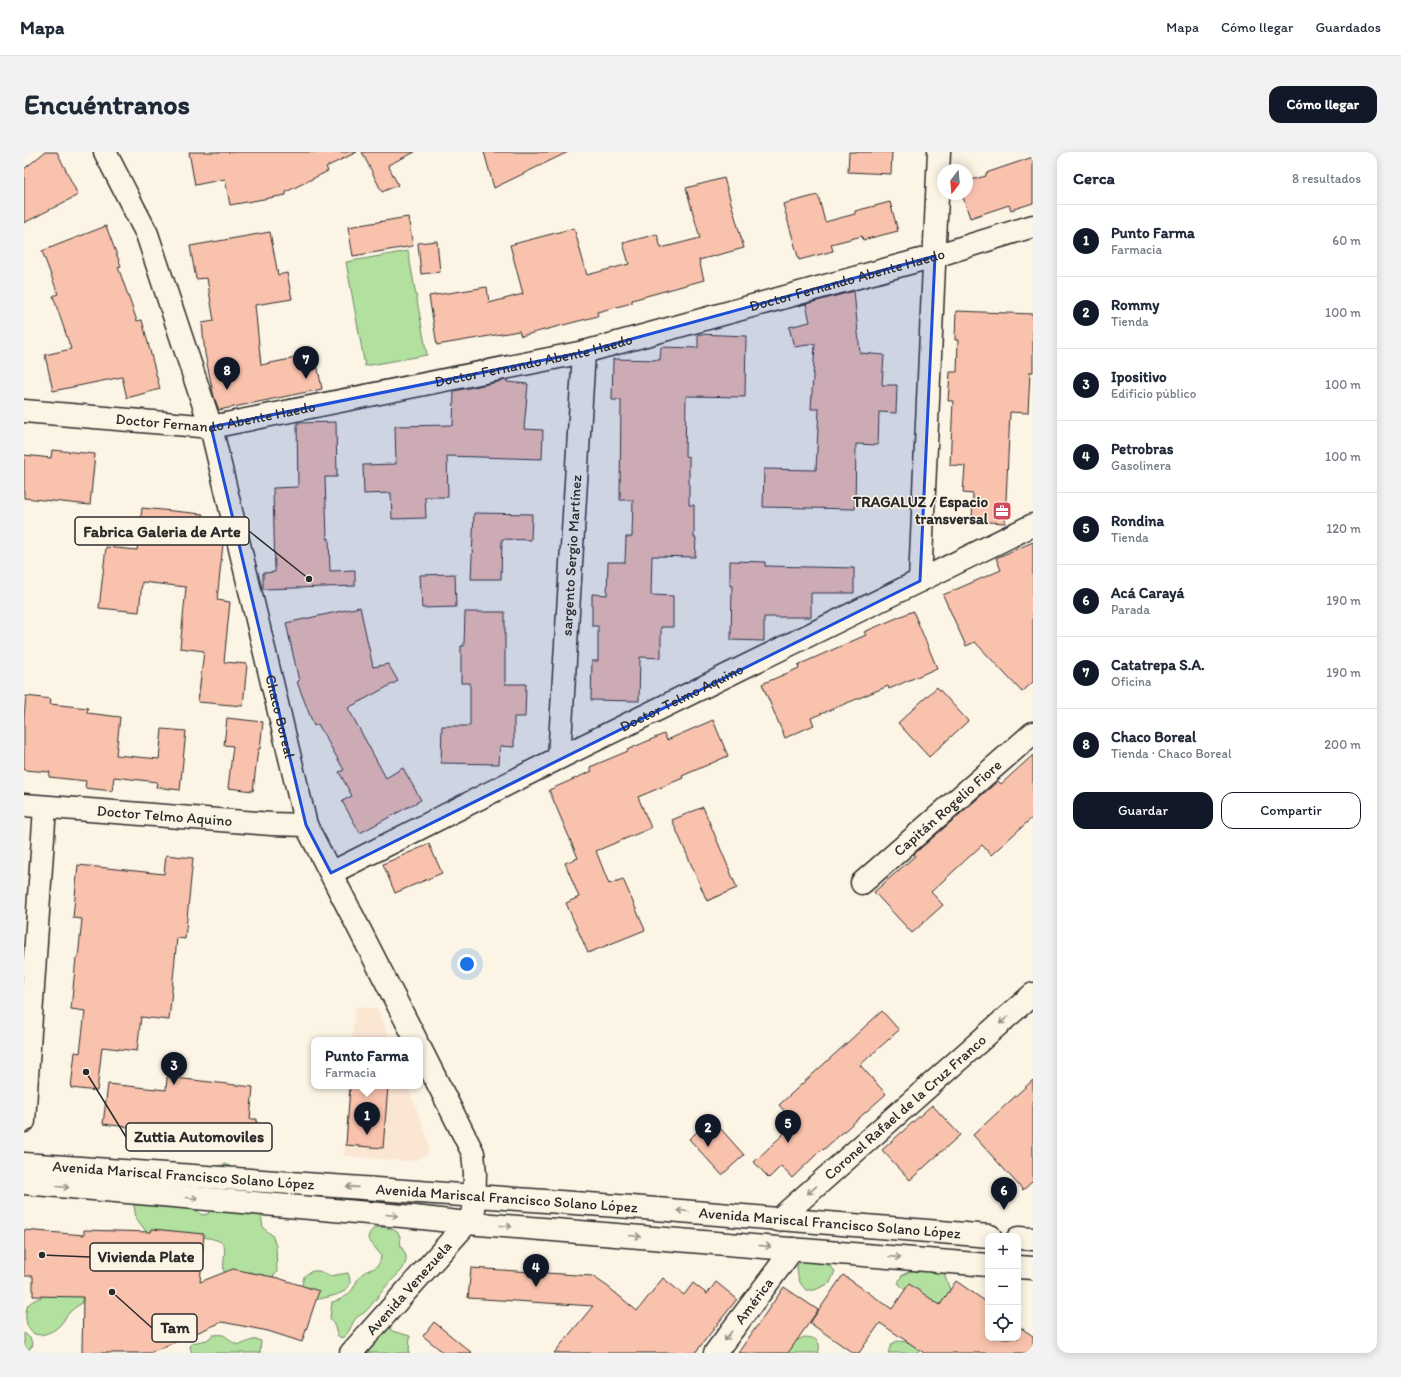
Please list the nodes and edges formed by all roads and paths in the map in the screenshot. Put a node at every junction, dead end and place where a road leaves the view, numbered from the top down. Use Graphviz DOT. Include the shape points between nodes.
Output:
graph roads {
  1 [pos="106,152"];
  2 [pos="939,152"];
  3 [pos="1033,226"];
  4 [pos="935,256"];
  5 [pos="584,352"];
  6 [pos="24,411"];
  7 [pos="211,426"];
  8 [pos="1033,525"];
  9 [pos="920,581"];
  10 [pos="1033,733"];
  11 [pos="559,758"];
  12 [pos="24,805"];
  13 [pos="45,807"];
  14 [pos="306,825"];
  15 [pos="331,873"];
  16 [pos="862,882"];
  17 [pos="1033,994"];
  18 [pos="414,1037"];
  19 [pos="423,1054"];
  20 [pos="24,1121"];
  21 [pos="24,1164"];
  22 [pos="24,1183"];
  23 [pos="472,1210"];
  24 [pos="778,1220"];
  25 [pos="985,1236"];
  26 [pos="1021,1238"];
  27 [pos="1033,1239"];
  28 [pos="793,1249"];
  29 [pos="985,1265"];
  30 [pos="1021,1267"];
  31 [pos="1033,1268"];
  32 [pos="351,1353"];
  33 [pos="715,1353"];
  1 -- 7 [label="main road, Chaco Boreal" via="146,234"];
  2 -- 4 [label="main road"];
  3 -- 4 [label="main road, Doctor Fernando Abente Haedo"];
  4 -- 5 [label="main road, Doctor Fernando Abente Haedo"];
  4 -- 9 [label="main road"];
  5 -- 7 [label="main road, Doctor Fernando Abente Haedo"];
  5 -- 11 [label="main road, sargento Sergio Martínez"];
  6 -- 7 [label="main road, Doctor Fernando Abente Haedo"];
  7 -- 14 [label="main road, Chaco Boreal"];
  8 -- 9 [label="main road, Doctor Telmo Aquino"];
  9 -- 11 [label="main road, Doctor Telmo Aquino"];
  10 -- 16 [label="main road, Capitán Rogelio Fiore"];
  11 -- 15 [label="main road, Doctor Telmo Aquino"];
  12 -- 13 [label="main road, Doctor Telmo Aquino"];
  13 -- 14 [label="main road, Doctor Telmo Aquino"];
  13 -- 20 [label="main road"];
  14 -- 15 [label="main road, Chaco Boreal"];
  15 -- 18 [label="main road, Chaco Boreal"];
  17 -- 24 [label="main road, Coronel Rafael de la Cruz Franco, one-way"];
  19 -- 23 [label="main road" via="473,1153 476,1174"];
  23 -- 21 [label="main road, Avenida Mariscal Francisco Solano López, one-way"];
  22 -- 23 [label="main road, Avenida Mariscal Francisco Solano López, one-way" via="406,1216"];
  24 -- 23 [label="main road, Avenida Mariscal Francisco Solano López, one-way" via="623,1206"];
  23 -- 28 [label="main road, Avenida Mariscal Francisco Solano López, one-way"];
  23 -- 32 [label="main road, Avenida Venezuela"];
  24 -- 25 [label="main road, Avenida Mariscal Francisco Solano López"];
  26 -- 27 [label="main road"];
  28 -- 29 [label="main road, Avenida Mariscal Francisco Solano López, one-way"];
  28 -- 33 [label="main road, América, one-way"];
  30 -- 31 [label="main road"];
}
